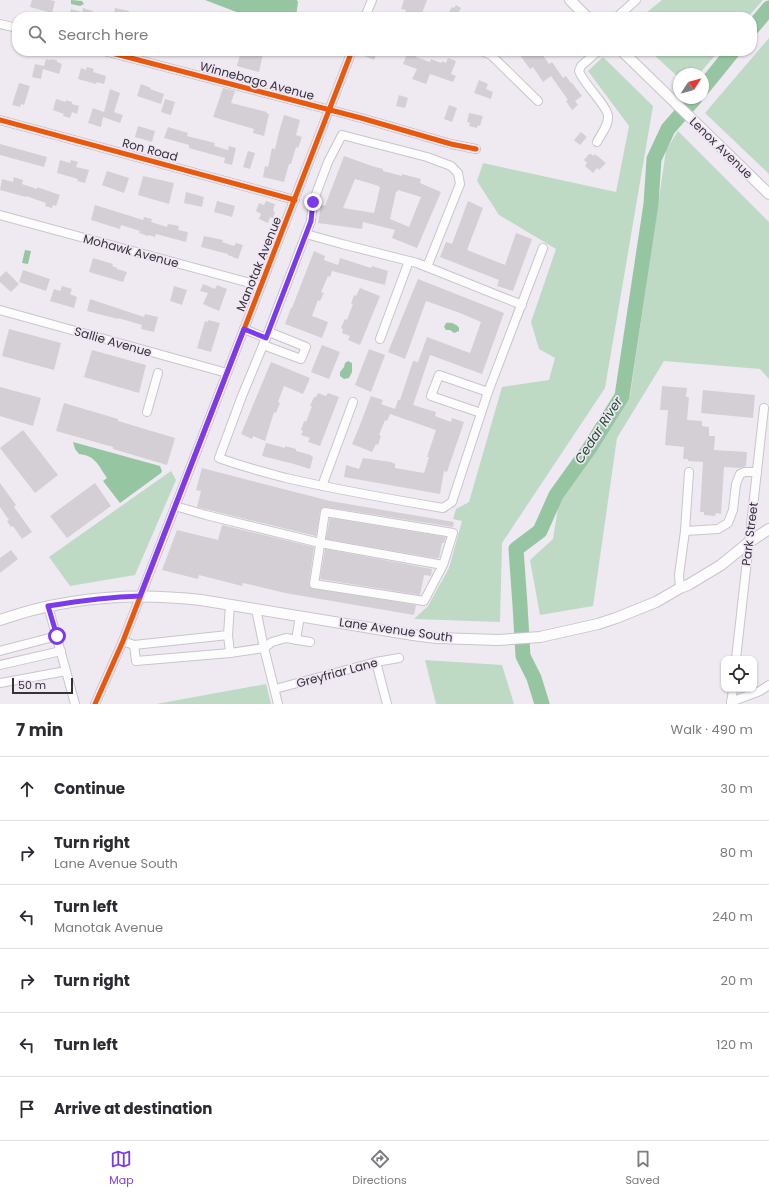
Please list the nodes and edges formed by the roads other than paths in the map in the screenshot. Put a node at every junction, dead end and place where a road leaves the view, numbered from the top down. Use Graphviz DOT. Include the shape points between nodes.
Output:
graph roads {
  1 [pos="372,0"];
  2 [pos="570,0"];
  3 [pos="636,0"];
  4 [pos="367,12"];
  5 [pos="582,12"];
  6 [pos="623,12"];
  7 [pos="0,24"];
  8 [pos="12,27"];
  9 [pos="123,56"];
  10 [pos="350,56"];
  11 [pos="492,56"];
  12 [pos="592,56"];
  13 [pos="627,56"];
  14 [pos="538,101"];
  15 [pos="330,110"];
  16 [pos="0,120"];
  17 [pos="597,142"];
  18 [pos="476,149"];
  19 [pos="769,194"];
  20 [pos="295,200"];
  21 [pos="0,215"];
  22 [pos="306,234"];
  23 [pos="543,248"];
  24 [pos="409,261"];
  25 [pos="427,267"];
  26 [pos="261,286"];
  27 [pos="522,305"];
  28 [pos="0,310"];
  29 [pos="244,329"];
  30 [pos="266,338"];
  31 [pos="380,339"];
  32 [pos="158,373"];
  33 [pos="227,373"];
  34 [pos="488,392"];
  35 [pos="353,402"];
  36 [pos="764,408"];
  37 [pos="147,412"];
  38 [pos="481,413"];
  39 [pos="765,437"];
  40 [pos="688,472"];
  41 [pos="757,472"];
  42 [pos="322,486"];
  43 [pos="175,506"];
  44 [pos="769,529"];
  45 [pos="685,531"];
  46 [pos="748,543"];
  47 [pos="320,544"];
  48 [pos="444,565"];
  49 [pos="680,588"];
  50 [pos="140,596"];
  51 [pos="230,605"];
  52 [pos="48,606"];
  53 [pos="256,609"];
  54 [pos="300,616"];
  55 [pos="0,620"];
  56 [pos="228,635"];
  57 [pos="57,636"];
  58 [pos="296,640"];
  59 [pos="123,641"];
  60 [pos="310,642"];
  61 [pos="134,645"];
  62 [pos="264,648"];
  63 [pos="0,651"];
  64 [pos="61,651"];
  65 [pos="230,653"];
  66 [pos="736,656"];
  67 [pos="399,658"];
  68 [pos="376,662"];
  69 [pos="0,665"];
  70 [pos="66,671"];
  71 [pos="0,683"];
  72 [pos="769,685"];
  73 [pos="275,689"];
  74 [pos="733,692"];
  75 [pos="731,703"];
  76 [pos="75,704"];
  77 [pos="95,704"];
  78 [pos="278,704"];
  79 [pos="387,704"];
  1 -- 4 [label="street"];
  2 -- 5 [label="main road"];
  3 -- 6 [label="street"];
  7 -- 8 [label="street"];
  9 -- 15 [label="street, Winnebago Avenue"];
  10 -- 15 [label="street, Manotak Avenue"];
  11 -- 14 [label="street"];
  12 -- 17 [label="street" via="579,71 607,111 607,124"];
  13 -- 19 [label="main road, Lenox Avenue"];
  15 -- 18 [label="street, Winnebago Avenue"];
  15 -- 20 [label="street, Manotak Avenue"];
  16 -- 20 [label="street, Ron Road"];
  20 -- 26 [label="street, Manotak Avenue"];
  21 -- 26 [label="street, Mohawk Avenue"];
  22 -- 24 [label="street"];
  22 -- 25 [label="street" via="311,221 313,202 328,162 342,135 427,157 451,166 458,173 460,184"];
  22 -- 30 [label="street"];
  23 -- 27 [label="street"];
  24 -- 25 [label="street"];
  24 -- 31 [label="street"];
  25 -- 27 [label="street"];
  26 -- 29 [label="street, Manotak Avenue"];
  27 -- 34 [label="street"];
  28 -- 33 [label="street, Sallie Avenue"];
  29 -- 30 [label="street"];
  29 -- 33 [label="street, Manotak Avenue"];
  30 -- 42 [label="street" via="219,458"];
  32 -- 37 [label="street"];
  33 -- 43 [label="street, Manotak Avenue"];
  34 -- 38 [label="street"];
  34 -- 38 [label="street" via="439,374 431,396"];
  35 -- 42 [label="street"];
  36 -- 39 [label="street, Park Street"];
  38 -- 42 [label="street" via="452,502 443,508"];
  39 -- 41 [label="street, Park Street"];
  40 -- 45 [label="street"];
  41 -- 45 [label="street" via="740,474 728,523 718,529"];
  41 -- 46 [label="street, Park Street"];
  43 -- 47 [label="street"];
  43 -- 50 [label="street, Manotak Avenue"];
  44 -- 46 [label="main road, Lane Avenue South"];
  45 -- 49 [label="street" via="678,576"];
  46 -- 49 [label="main road, Lane Avenue South" via="713,570 688,586"];
  46 -- 66 [label="street, Park Street"];
  47 -- 48 [label="street"];
  47 -- 48 [label="street" via="314,584 424,601"];
  47 -- 48 [label="street" via="325,512 452,533"];
  49 -- 54 [label="main road, Lane Avenue South" via="656,602 616,618 540,638 437,638"];
  50 -- 51 [label="main road, Lane Avenue South" via="171,596"];
  50 -- 52 [label="main road, Lane Avenue South" via="103,598"];
  50 -- 59 [label="street, Manotak Avenue"];
  51 -- 53 [label="main road, Lane Avenue South"];
  51 -- 56 [label="street"];
  52 -- 55 [label="main road, Lane Avenue South"];
  52 -- 57 [label="street"];
  53 -- 54 [label="main road, Lane Avenue South"];
  53 -- 62 [label="street"];
  54 -- 58 [label="street"];
  56 -- 61 [label="street"];
  56 -- 65 [label="street"];
  57 -- 63 [label="street"];
  57 -- 64 [label="street"];
  58 -- 60 [label="street"];
  58 -- 62 [label="street" via="286,638 272,642"];
  59 -- 61 [label="street"];
  59 -- 77 [label="street, Manotak Avenue"];
  61 -- 65 [label="street" via="136,661"];
  62 -- 65 [label="street"];
  62 -- 73 [label="street"];
  64 -- 69 [label="street"];
  64 -- 70 [label="street"];
  67 -- 68 [label="street, Greyfriar Lane"];
  68 -- 73 [label="street, Greyfriar Lane"];
  68 -- 79 [label="street"];
  70 -- 71 [label="street"];
  70 -- 76 [label="street"];
  72 -- 75 [label="street"];
  73 -- 78 [label="street"];
  74 -- 75 [label="street"];
}
